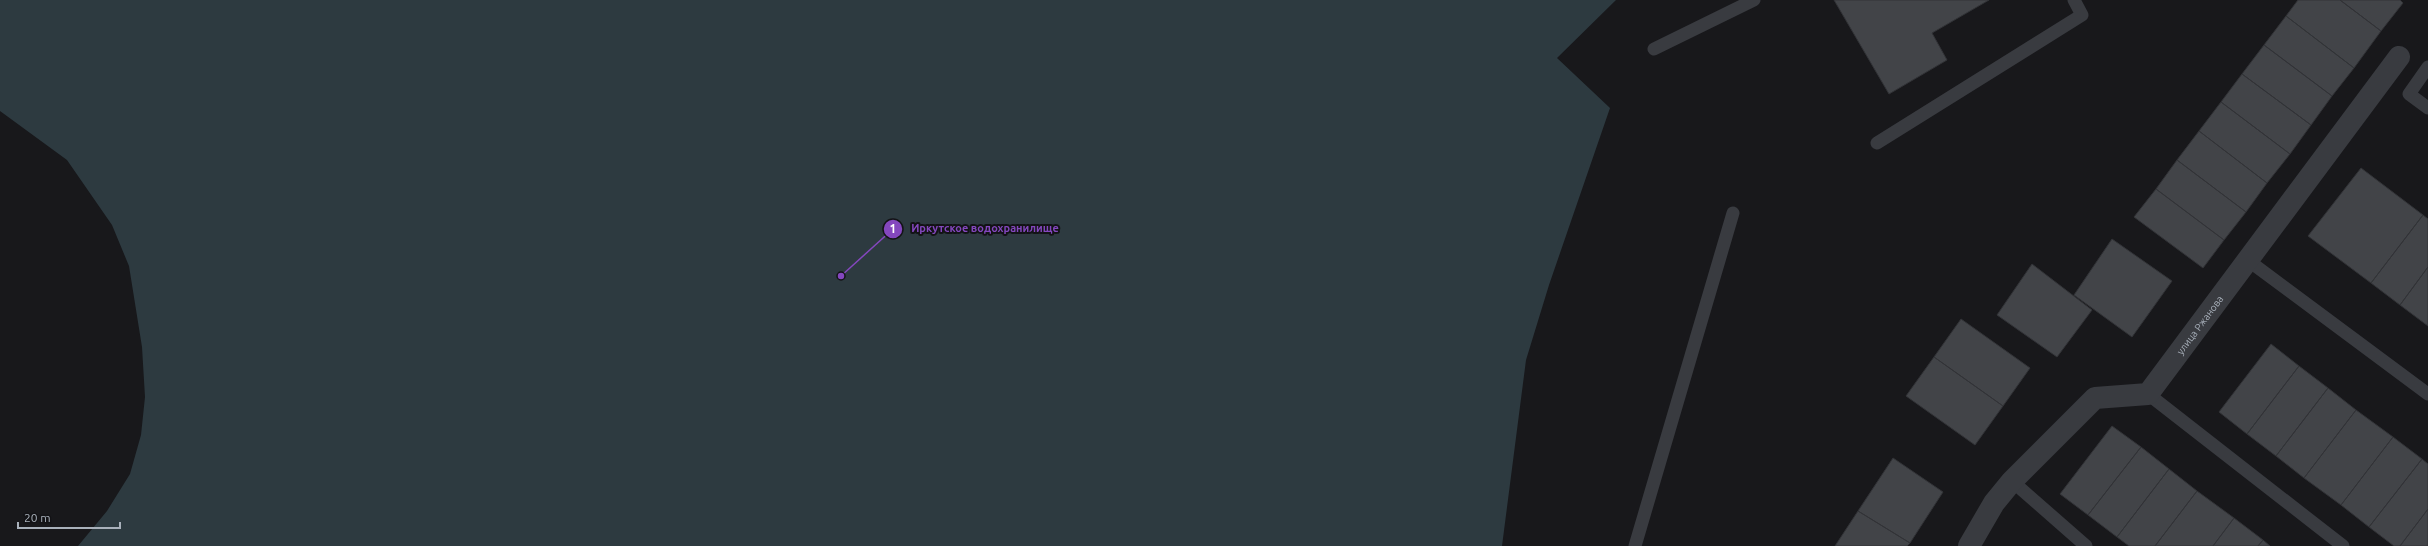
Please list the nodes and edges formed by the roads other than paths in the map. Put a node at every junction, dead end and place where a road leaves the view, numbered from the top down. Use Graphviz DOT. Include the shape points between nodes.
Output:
graph roads {
  1 [pos="1754,0"];
  2 [pos="2074,0"];
  3 [pos="1654,49"];
  4 [pos="2399,57"];
  5 [pos="2428,67"];
  6 [pos="2428,108"];
  7 [pos="1877,143"];
  8 [pos="1733,212"];
  9 [pos="2249,261"];
  10 [pos="2148,394"];
  11 [pos="2428,394"];
  12 [pos="2012,481"];
  13 [pos="1635,546"];
  14 [pos="1969,546"];
  15 [pos="2086,546"];
  16 [pos="2341,546"];
  1 -- 3 [label="lane"];
  2 -- 7 [label="lane" via="2082,15"];
  4 -- 9 [label="street, улица Ржанова"];
  5 -- 6 [label="lane" via="2409,94"];
  8 -- 13 [label="lane"];
  9 -- 10 [label="street, улица Ржанова"];
  9 -- 11 [label="lane"];
  10 -- 12 [label="street" via="2095,398"];
  10 -- 16 [label="lane"];
  12 -- 14 [label="street" via="1994,503"];
  12 -- 15 [label="lane"];
}
